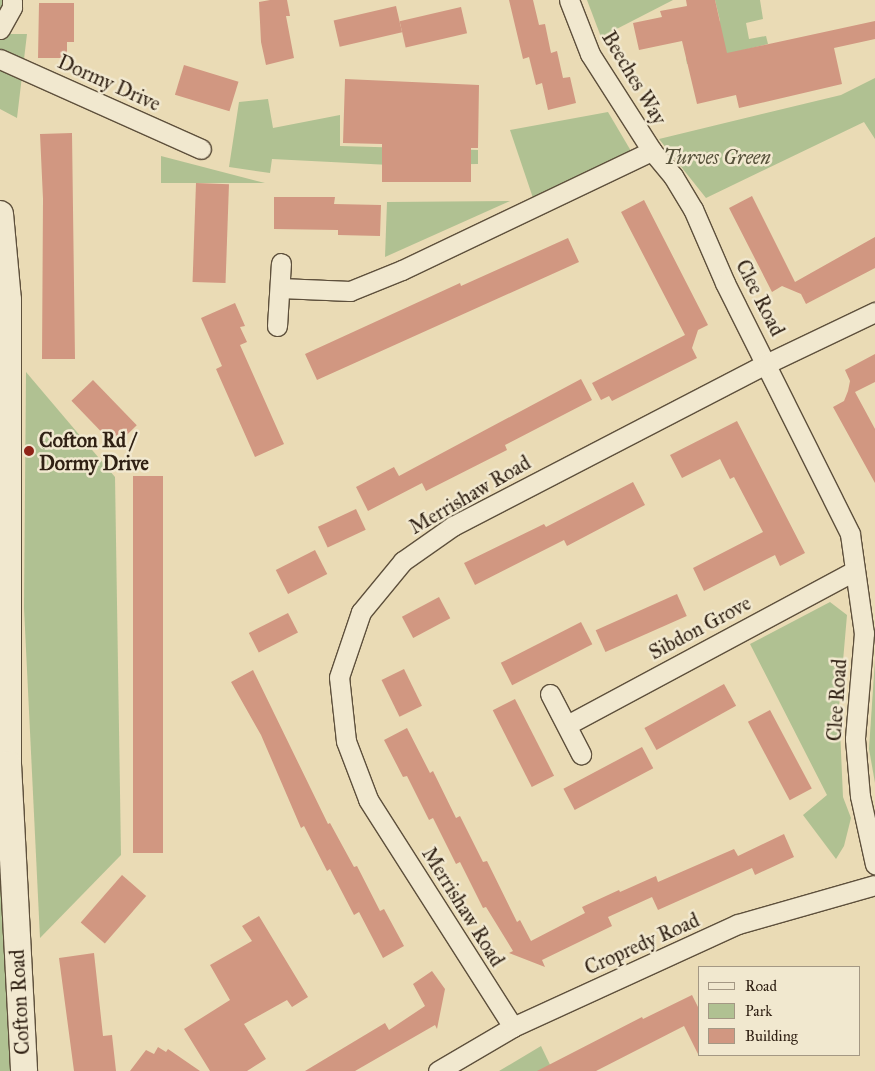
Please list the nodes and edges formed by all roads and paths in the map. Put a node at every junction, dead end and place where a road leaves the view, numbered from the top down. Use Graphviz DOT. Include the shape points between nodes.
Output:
graph roads {
  1 [pos="12,0"];
  2 [pos="569,0"];
  3 [pos="0,29"];
  4 [pos="0,59"];
  5 [pos="200,148"];
  6 [pos="652,151"];
  7 [pos="0,214"];
  8 [pos="281,263"];
  9 [pos="280,288"];
  10 [pos="875,312"];
  11 [pos="277,326"];
  12 [pos="768,363"];
  13 [pos="5,481"];
  14 [pos="854,571"];
  15 [pos="550,694"];
  16 [pos="567,725"];
  17 [pos="581,754"];
  18 [pos="875,864"];
  19 [pos="875,885"];
  20 [pos="513,1027"];
  21 [pos="24,1071"];
  22 [pos="438,1071"];
  1 -- 3 [label="street" via="12,7"];
  2 -- 6 [label="street, Beeches Way" via="590,54"];
  4 -- 5 [label="street, Dormy Drive"];
  6 -- 9 [label="street" via="402,270 350,291"];
  6 -- 12 [label="street, Clee Road" via="694,209 725,283"];
  7 -- 13 [label="street, Cofton Road" via="8,300"];
  8 -- 9 [label="street"];
  9 -- 11 [label="street"];
  10 -- 12 [label="street, Merrishaw Road"];
  12 -- 14 [label="street, Clee Road" via="850,534"];
  12 -- 20 [label="street, Merrishaw Road" via="453,526 403,561 361,612 339,677 346,741 368,799"];
  13 -- 21 [label="street, Cofton Road" via="8,764"];
  14 -- 16 [label="street, Sibdon Grove"];
  14 -- 18 [label="street, Clee Road" via="864,633 855,739 860,796"];
  15 -- 16 [label="street"];
  16 -- 17 [label="street"];
  19 -- 20 [label="street, Cropredy Road" via="738,924"];
  20 -- 22 [label="street, Cropredy Road"];
}
